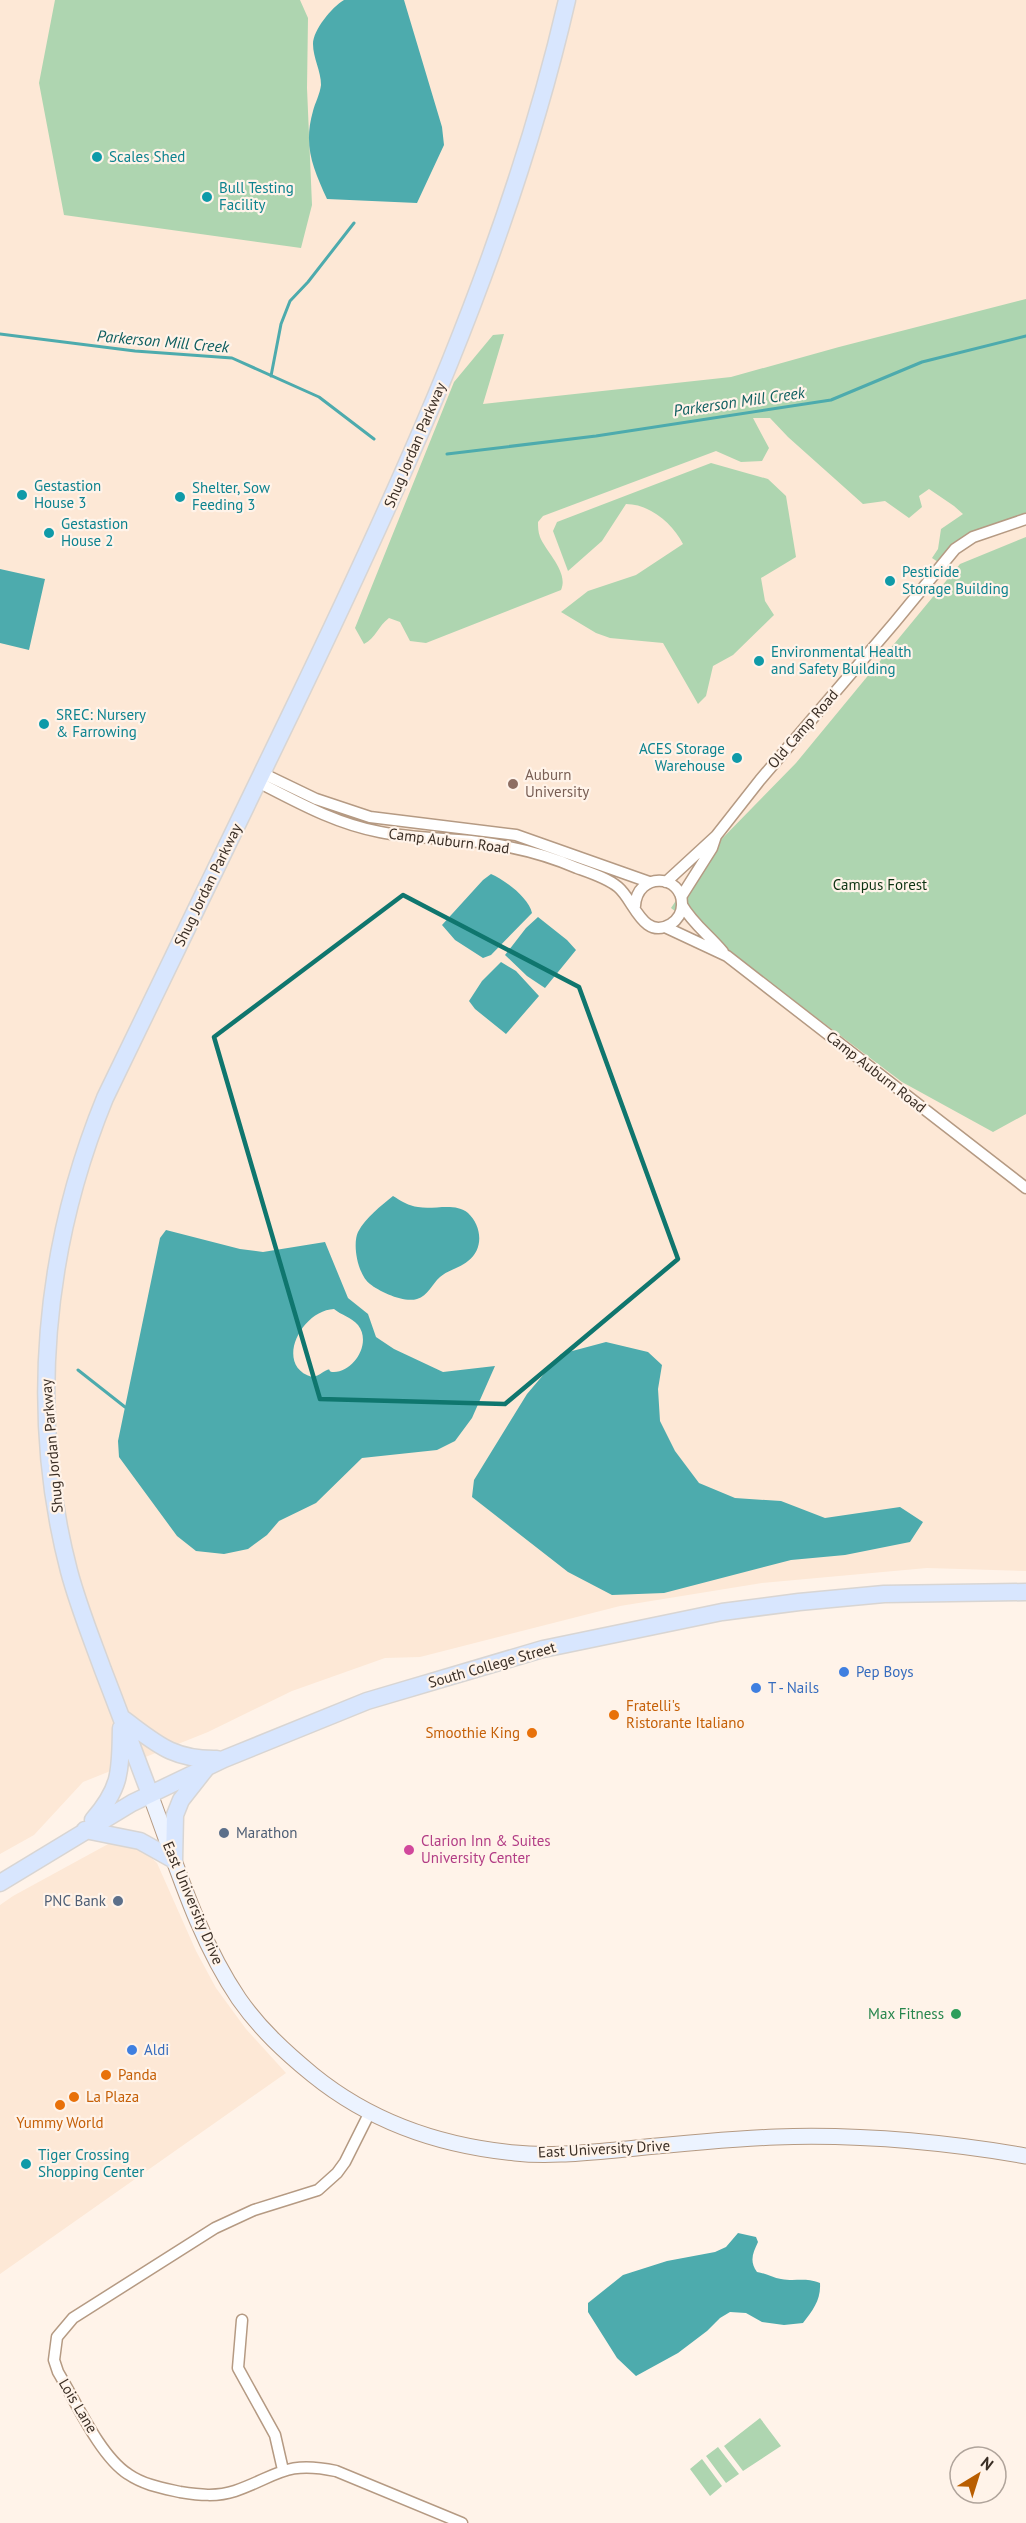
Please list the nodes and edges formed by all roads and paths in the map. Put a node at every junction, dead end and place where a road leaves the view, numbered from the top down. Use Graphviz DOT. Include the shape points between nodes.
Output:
graph roads {
  1 [pos="567,0"];
  2 [pos="1026,519"];
  3 [pos="260,778"];
  4 [pos="716,836"];
  5 [pos="649,882"];
  6 [pos="666,882"];
  7 [pos="682,901"];
  8 [pos="635,906"];
  9 [pos="665,927"];
  10 [pos="727,957"];
  11 [pos="1026,1188"];
  12 [pos="1026,1592"];
  13 [pos="122,1718"];
  14 [pos="224,1759"];
  15 [pos="208,1766"];
  16 [pos="150,1794"];
  17 [pos="85,1830"];
  18 [pos="174,1860"];
  19 [pos="0,1883"];
  20 [pos="370,2112"];
  21 [pos="1026,2156"];
  22 [pos="242,2320"];
  23 [pos="283,2470"];
  24 [pos="462,2523"];
  1 -- 3 [label="main road, Shug Jordan Parkway" via="528,143 460,340 387,512"];
  2 -- 4 [label="street, Old Camp Road" via="973,537 955,549"];
  3 -- 5 [label="street, Camp Auburn Road" via="370,817 516,835"];
  3 -- 8 [label="street, Camp Auburn Road" via="326,817 355,826 494,844 571,865 609,881"];
  3 -- 13 [label="main road, Shug Jordan Parkway" via="92,1128 66,1213 53,1287 46,1375 56,1507 69,1572"];
  4 -- 6 [label="street, Old Camp Road"];
  4 -- 7 [label="street"];
  5 -- 6 [label="street"];
  5 -- 8 [label="street" via="638,892"];
  6 -- 7 [label="street" via="678,890"];
  7 -- 9 [label="street" via="677,919"];
  7 -- 10 [label="street, Camp Auburn Road" via="697,926"];
  8 -- 9 [label="street" via="642,921 656,928"];
  9 -- 10 [label="street, Camp Auburn Road"];
  10 -- 11 [label="street, Camp Auburn Road"];
  12 -- 14 [label="main road, South College Street" via="884,1594 799,1602 632,1630 543,1649 367,1701"];
  13 -- 14 [label="main road" via="182,1757"];
  13 -- 16 [label="main road, Shug Jordan Parkway"];
  13 -- 17 [label="main road" via="120,1778 105,1806"];
  14 -- 15 [label="main road, South College Street"];
  15 -- 16 [label="main road, South College Street"];
  15 -- 18 [label="main road" via="181,1800 175,1815"];
  16 -- 17 [label="main road, South College Street"];
  16 -- 18 [label="main road, East University Drive"];
  17 -- 18 [label="main road" via="140,1841"];
  17 -- 19 [label="main road, South College Street"];
  18 -- 20 [label="main road, East University Drive" via="222,1973 260,2027 334,2091"];
  20 -- 21 [label="main road, East University Drive" via="452,2144 517,2153 581,2153 777,2137 843,2137 953,2145"];
  20 -- 23 [label="street, Lois Lane" via="345,2163 318,2190 254,2210 193,2240 73,2318 57,2337 54,2349 58,2372 104,2449 119,2467 138,2480 210,2496 234,2491"];
  22 -- 23 [label="street" via="238,2368 275,2435"];
  23 -- 24 [label="street, Lois Lane" via="306,2467 336,2471"];
}
